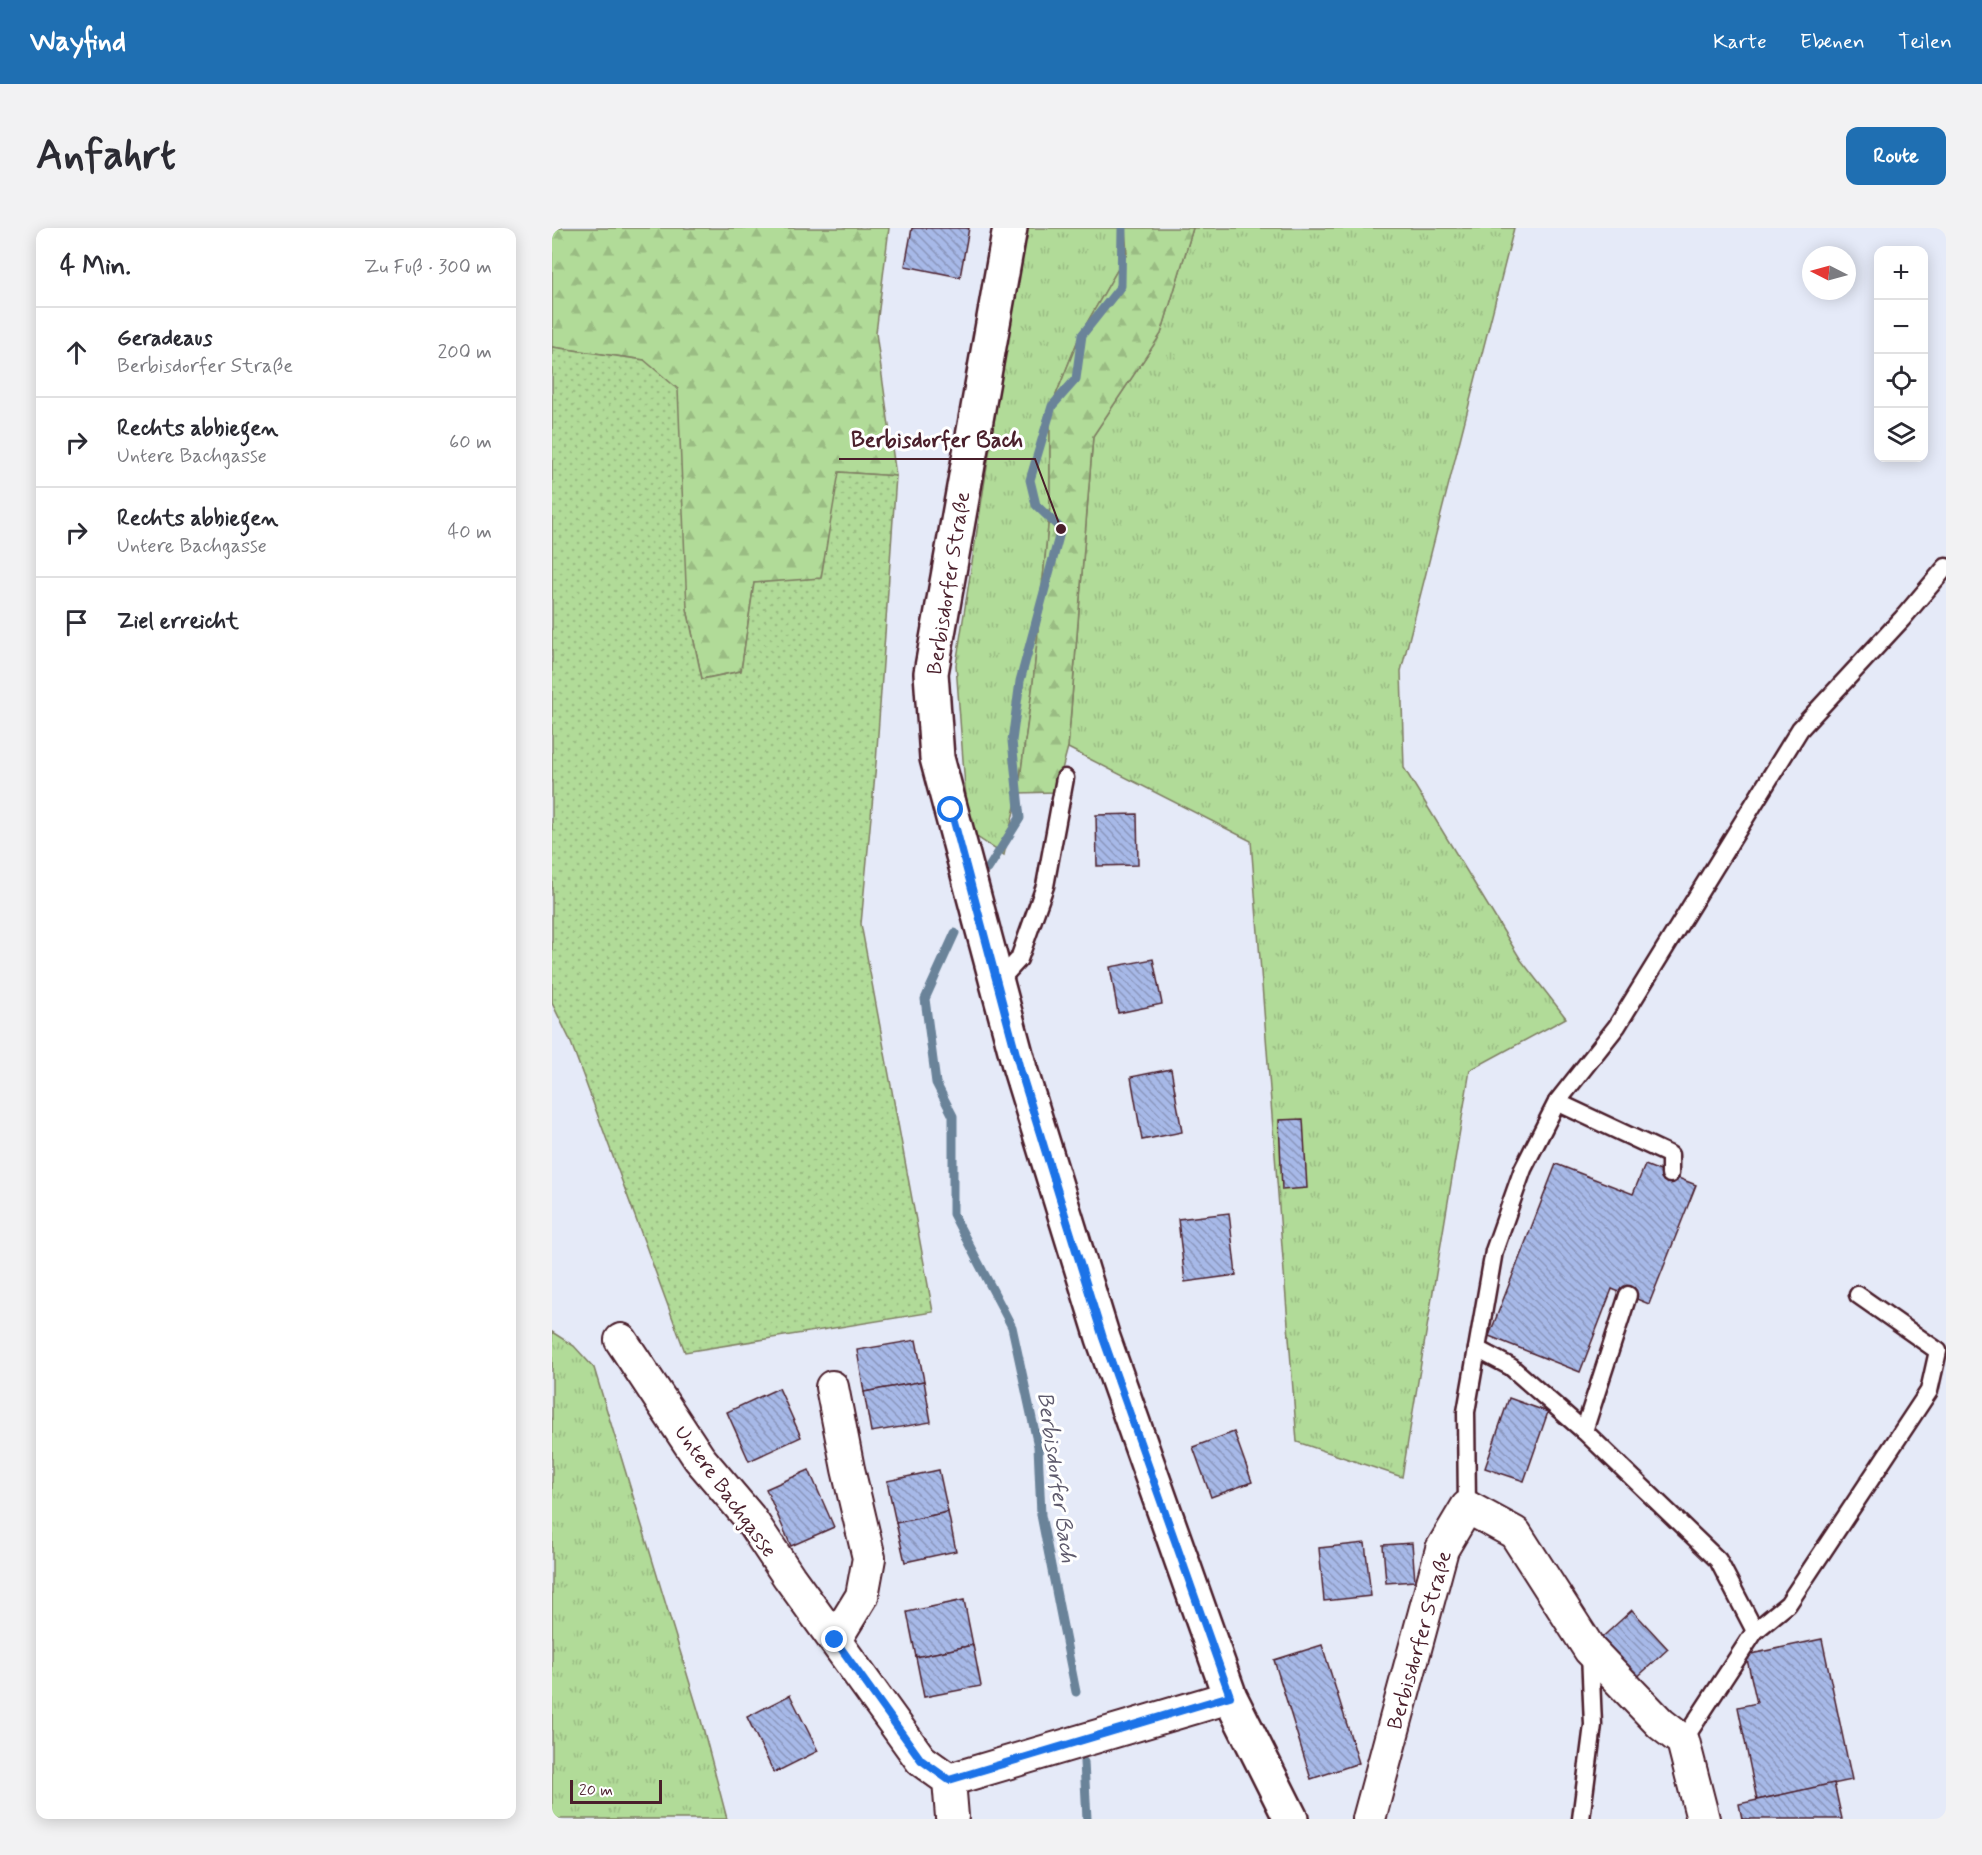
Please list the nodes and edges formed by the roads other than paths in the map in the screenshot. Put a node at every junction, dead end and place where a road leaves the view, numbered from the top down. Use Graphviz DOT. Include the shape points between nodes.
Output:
graph roads {
  1 [pos="1010,228"];
  2 [pos="1946,567"];
  3 [pos="1065,778"];
  4 [pos="997,983"];
  5 [pos="1557,1102"];
  6 [pos="1670,1174"];
  7 [pos="1628,1295"];
  8 [pos="1858,1295"];
  9 [pos="621,1340"];
  10 [pos="1477,1349"];
  11 [pos="832,1386"];
  12 [pos="1584,1431"];
  13 [pos="1467,1507"];
  14 [pos="1755,1631"];
  15 [pos="835,1640"];
  16 [pos="1590,1650"];
  17 [pos="1230,1696"];
  18 [pos="1683,1741"];
  19 [pos="949,1780"];
  20 [pos="952,1817"];
  21 [pos="1291,1819"];
  22 [pos="1369,1819"];
  23 [pos="1581,1819"];
  24 [pos="1703,1819"];
  1 -- 4 [label="street, Berbisdorfer Straße" via="931,673 937,759"];
  2 -- 5 [label="lane" via="1800,729 1617,1026"];
  3 -- 4 [label="lane" via="1046,886 1019,959"];
  4 -- 17 [label="street, Berbisdorfer Straße" via="1103,1338"];
  5 -- 6 [label="lane" via="1670,1155"];
  5 -- 10 [label="lane" via="1523,1169 1494,1251"];
  7 -- 12 [label="lane"];
  8 -- 14 [label="lane" via="1938,1351 1929,1391 1788,1604"];
  9 -- 15 [label="street, Untere Bachgasse" via="699,1458 749,1517"];
  10 -- 12 [label="lane" via="1511,1367"];
  10 -- 13 [label="lane" via="1467,1412"];
  11 -- 15 [label="street" via="869,1558 862,1596"];
  12 -- 14 [label="lane" via="1718,1560"];
  13 -- 16 [label="street" via="1515,1533"];
  13 -- 22 [label="street, Berbisdorfer Straße" via="1442,1549"];
  14 -- 18 [label="lane"];
  15 -- 19 [label="street, Untere Bachgasse" via="921,1760"];
  16 -- 18 [label="street" via="1661,1724"];
  16 -- 23 [label="lane" via="1593,1725"];
  17 -- 19 [label="street"];
  17 -- 21 [label="street, Berbisdorfer Straße"];
  18 -- 24 [label="street"];
  19 -- 20 [label="street"];
}
